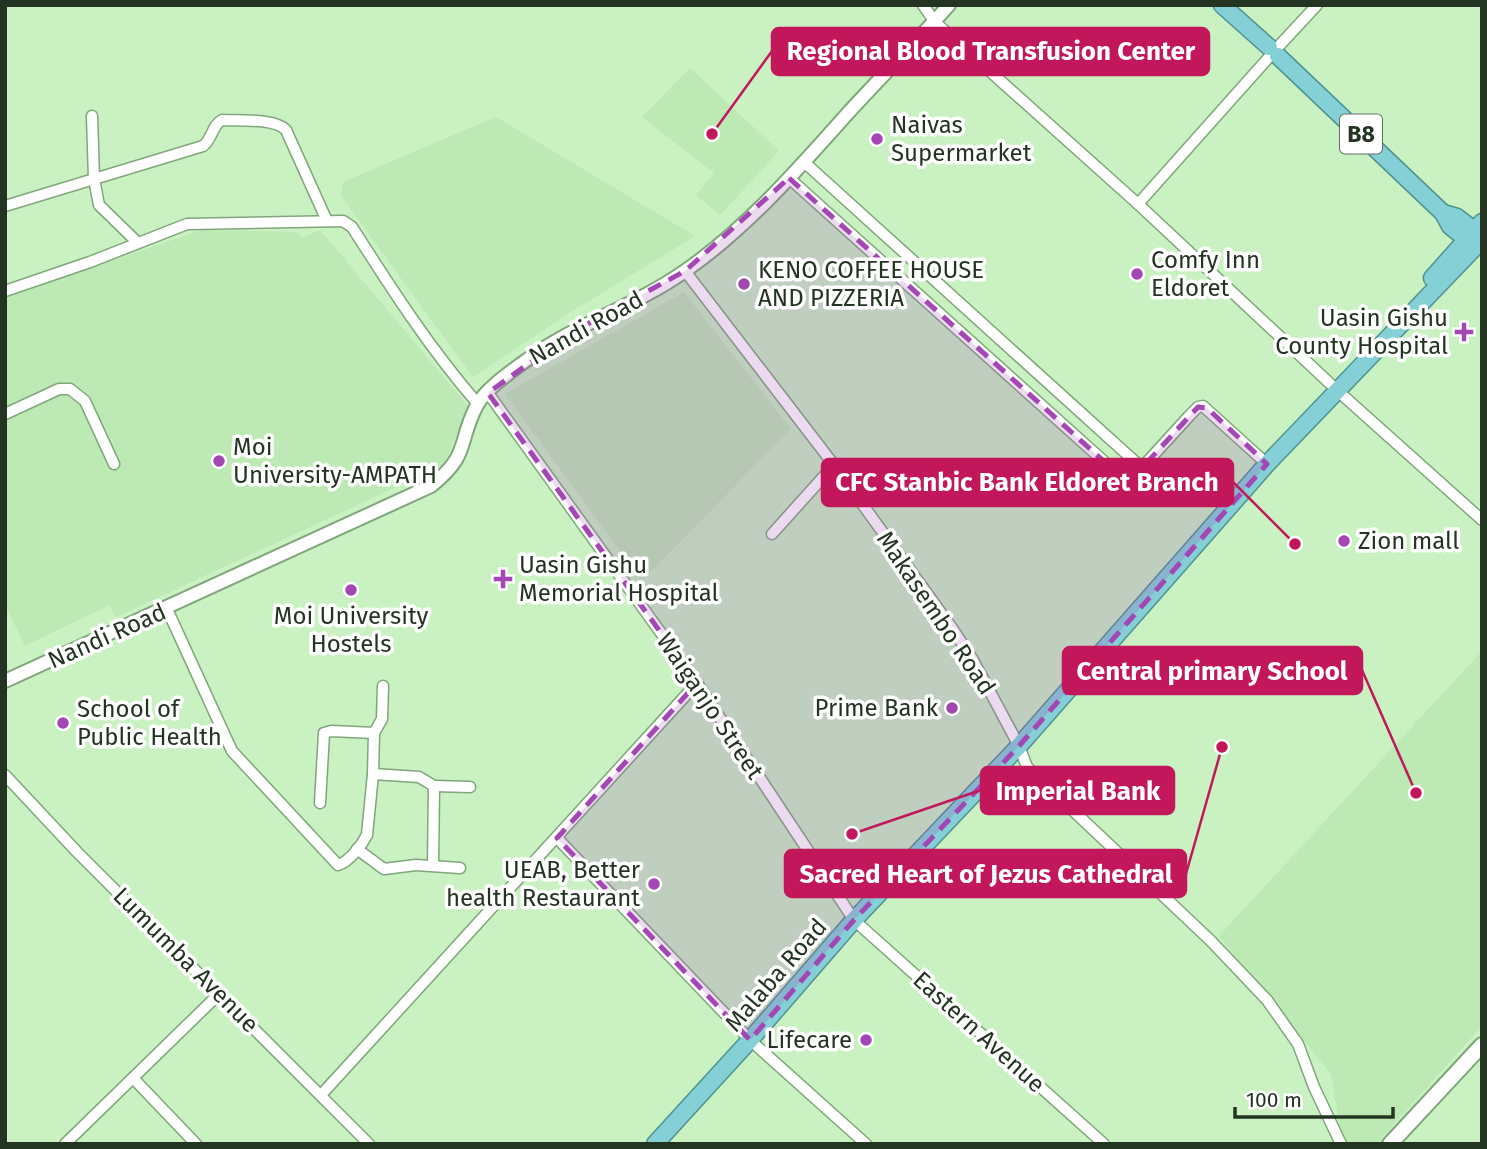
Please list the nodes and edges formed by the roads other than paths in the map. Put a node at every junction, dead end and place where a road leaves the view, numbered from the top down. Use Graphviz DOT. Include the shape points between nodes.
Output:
graph roads {
  1 [pos="923,5"];
  2 [pos="949,5"];
  3 [pos="1222,5"];
  4 [pos="1317,5"];
  5 [pos="935,22"];
  6 [pos="1274,52"];
  7 [pos="92,116"];
  8 [pos="804,162"];
  9 [pos="789,178"];
  10 [pos="94,179"];
  11 [pos="1138,204"];
  12 [pos="5,206"];
  13 [pos="327,221"];
  14 [pos="1477,236"];
  15 [pos="137,242"];
  16 [pos="685,271"];
  17 [pos="5,291"];
  18 [pos="488,393"];
  19 [pos="1333,393"];
  20 [pos="478,404"];
  21 [pos="5,414"];
  22 [pos="114,464"];
  23 [pos="1267,464"];
  24 [pos="834,466"];
  25 [pos="1141,467"];
  26 [pos="1482,520"];
  27 [pos="772,534"];
  28 [pos="167,609"];
  29 [pos="5,681"];
  30 [pos="697,684"];
  31 [pos="383,686"];
  32 [pos="374,733"];
  33 [pos="1019,746"];
  34 [pos="373,774"];
  35 [pos="5,775"];
  36 [pos="435,786"];
  37 [pos="470,788"];
  38 [pos="320,803"];
  39 [pos="557,838"];
  40 [pos="357,849"];
  41 [pos="433,865"];
  42 [pos="460,868"];
  43 [pos="854,920"];
  44 [pos="220,993"];
  45 [pos="750,1040"];
  46 [pos="1482,1045"];
  47 [pos="133,1078"];
  48 [pos="321,1094"];
  49 [pos="65,1144"];
  50 [pos="196,1144"];
  51 [pos="369,1144"];
  52 [pos="655,1144"];
  53 [pos="866,1144"];
  54 [pos="1104,1144"];
  55 [pos="1341,1144"];
  56 [pos="1390,1144"];
  1 -- 5 [label="street"];
  2 -- 5 [label="street, Nandi Road"];
  3 -- 6 [label="highway, B8"];
  4 -- 6 [label="street"];
  5 -- 8 [label="street, Nandi Road"];
  5 -- 11 [label="street"];
  6 -- 11 [label="street"];
  6 -- 14 [label="highway, B8" via="1443,213 1450,226"];
  7 -- 10 [label="street"];
  8 -- 9 [label="street, Nandi Road"];
  8 -- 25 [label="street"];
  9 -- 16 [label="street, Nandi Road"];
  9 -- 25 [label="street" via="1128,483"];
  10 -- 12 [label="street"];
  10 -- 13 [label="street" via="203,146 222,120 273,122 286,130"];
  10 -- 15 [label="street" via="99,205"];
  11 -- 19 [label="street"];
  13 -- 15 [label="street" via="194,222"];
  13 -- 20 [label="street" via="343,221 352,227 402,304"];
  14 -- 19 [label="highway, Malaba Road"];
  15 -- 17 [label="street"];
  16 -- 18 [label="street, Nandi Road" via="524,362"];
  16 -- 24 [label="street, Makasembo Road"];
  18 -- 20 [label="street, Nandi Road"];
  18 -- 30 [label="street, Waiganjo Street"];
  19 -- 23 [label="highway, Malaba Road"];
  19 -- 26 [label="street"];
  20 -- 28 [label="street, Nandi Road" via="457,461 431,486"];
  21 -- 22 [label="street" via="59,389 70,389 85,401"];
  23 -- 25 [label="street" via="1203,406"];
  23 -- 33 [label="highway, Malaba Road"];
  24 -- 27 [label="street"];
  24 -- 33 [label="street, Makasembo Road" via="952,628"];
  28 -- 29 [label="street, Nandi Road"];
  28 -- 40 [label="street" via="232,751 338,865"];
  30 -- 39 [label="street"];
  30 -- 43 [label="street, Waiganjo Street"];
  31 -- 32 [label="street" via="382,719"];
  32 -- 34 [label="street"];
  32 -- 38 [label="street" via="324,733"];
  33 -- 43 [label="highway, Malaba Road"];
  33 -- 55 [label="street, Makasembo Road" via="1027,767 1267,1000 1298,1044"];
  34 -- 36 [label="street" via="419,777"];
  34 -- 40 [label="street" via="367,835"];
  35 -- 44 [label="street, Lumumba Avenue"];
  36 -- 37 [label="street"];
  36 -- 41 [label="street"];
  39 -- 45 [label="street"];
  39 -- 48 [label="street"];
  40 -- 41 [label="street" via="384,869"];
  41 -- 42 [label="street"];
  43 -- 45 [label="highway, Malaba Road"];
  43 -- 54 [label="street, Eastern Avenue"];
  44 -- 47 [label="street"];
  44 -- 48 [label="street, Lumumba Avenue"];
  45 -- 52 [label="highway, Malaba Road"];
  45 -- 53 [label="street"];
  46 -- 56 [label="main road"];
  47 -- 49 [label="street"];
  47 -- 50 [label="street"];
  48 -- 51 [label="street, Lumumba Avenue"];
}
